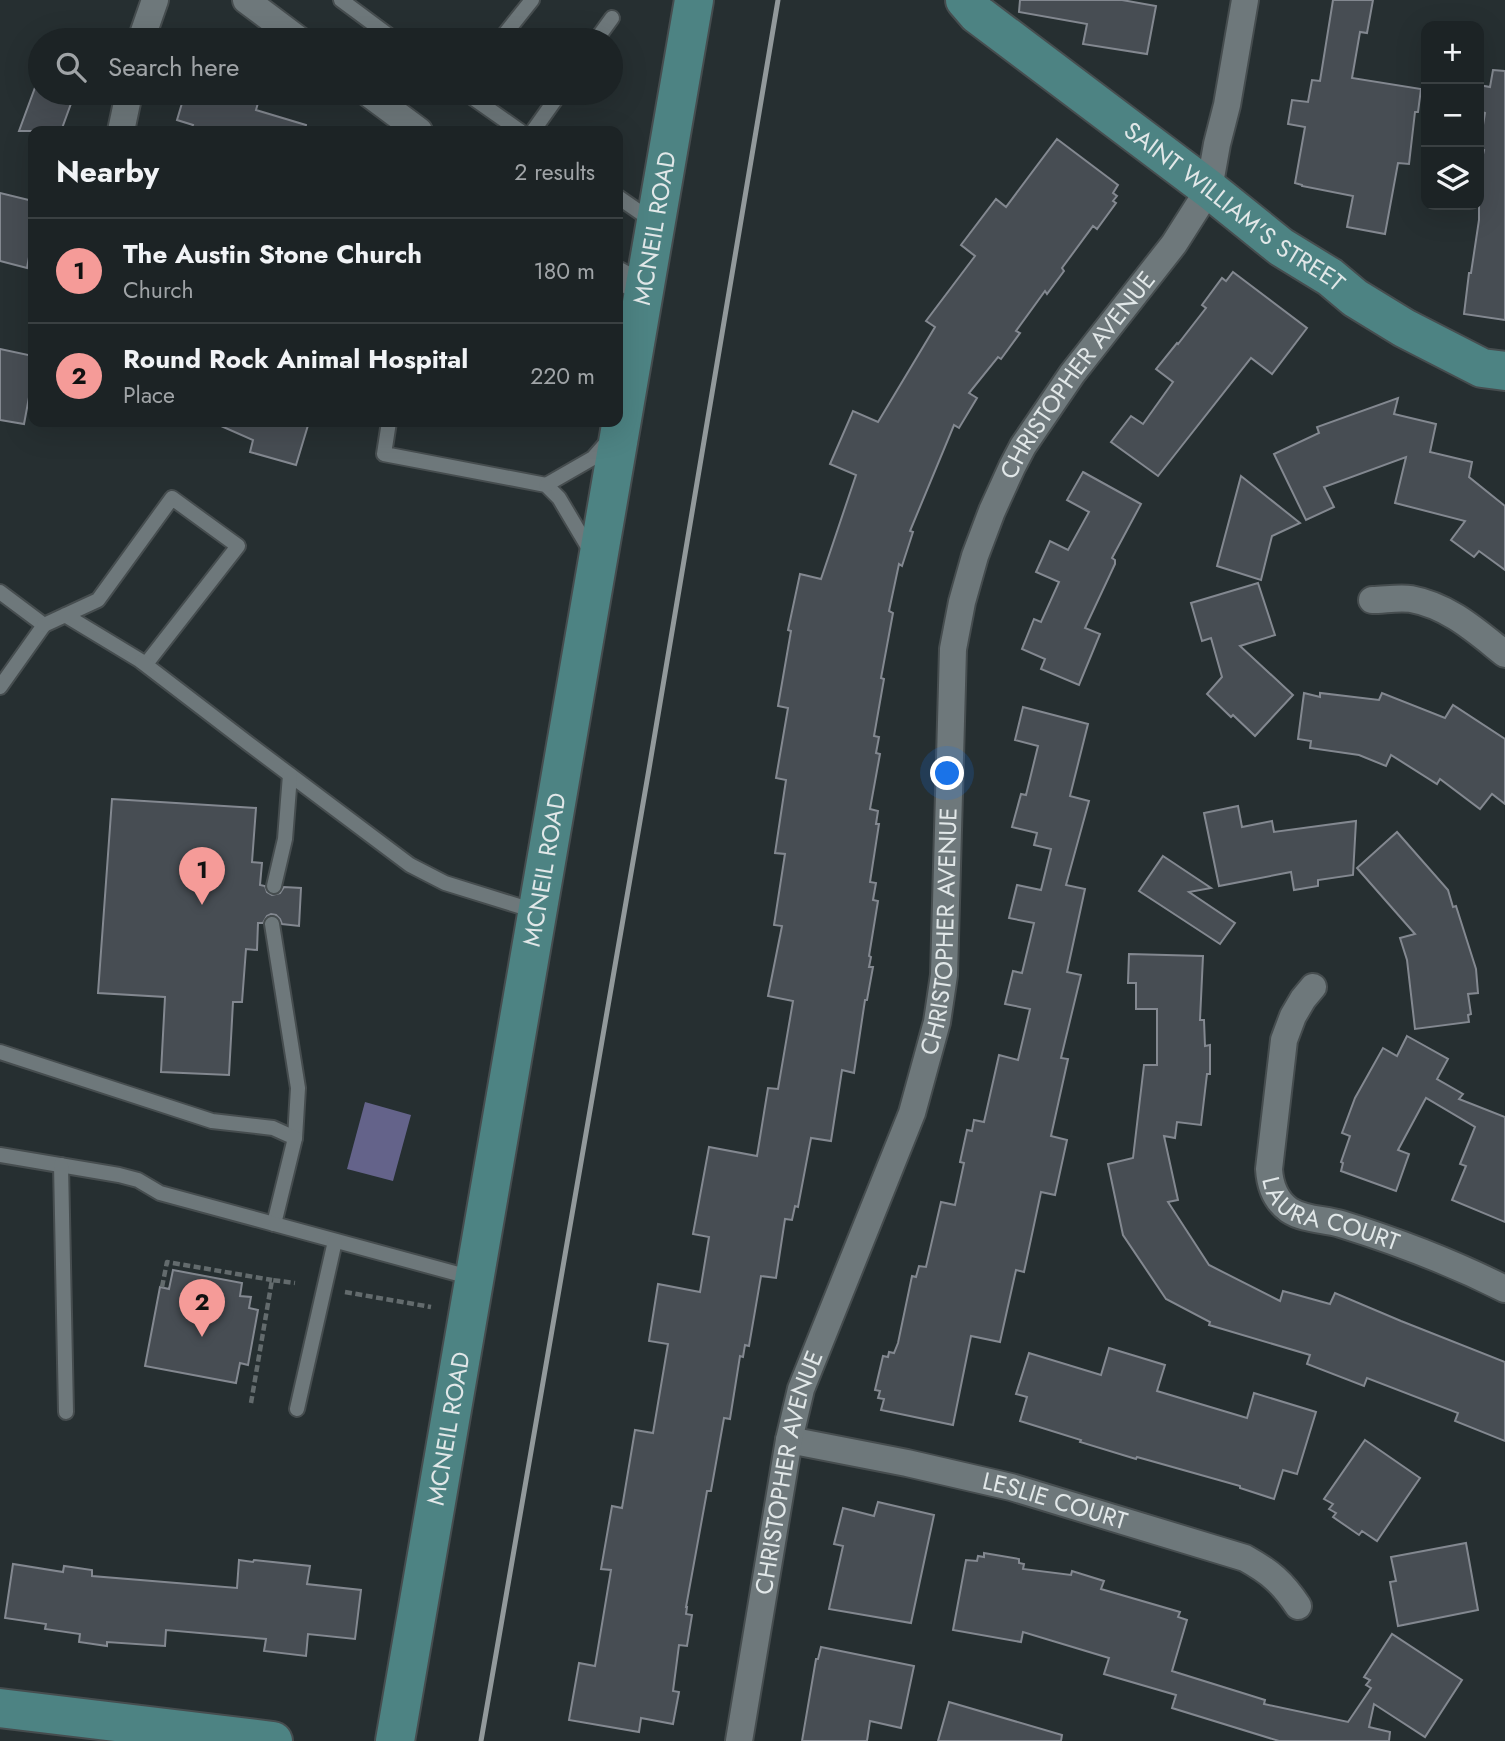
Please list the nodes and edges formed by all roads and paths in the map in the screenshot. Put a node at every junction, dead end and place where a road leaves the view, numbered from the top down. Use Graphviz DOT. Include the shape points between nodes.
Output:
graph roads {
  1 [pos="155,0"];
  2 [pos="246,0"];
  3 [pos="341,0"];
  4 [pos="532,0"];
  5 [pos="694,0"];
  6 [pos="1245,0"];
  7 [pos="962,5"];
  8 [pos="612,19"];
  9 [pos="145,28"];
  10 [pos="283,28"];
  11 [pos="379,28"];
  12 [pos="510,28"];
  13 [pos="605,28"];
  14 [pos="126,105"];
  15 [pos="384,105"];
  16 [pos="483,105"];
  17 [pos="551,105"];
  18 [pos="122,126"];
  19 [pos="412,126"];
  20 [pos="513,126"];
  21 [pos="537,126"];
  22 [pos="1209,189"];
  23 [pos="623,201"];
  24 [pos="655,223"];
  25 [pos="631,282"];
  26 [pos="1505,371"];
  27 [pos="623,387"];
  28 [pos="388,427"];
  29 [pos="619,427"];
  30 [pos="620,427"];
  31 [pos="546,485"];
  32 [pos="597,562"];
  33 [pos="0,593"];
  34 [pos="1372,600"];
  35 [pos="65,615"];
  36 [pos="44,625"];
  37 [pos="1505,654"];
  38 [pos="142,662"];
  39 [pos="0,687"];
  40 [pos="290,775"];
  41 [pos="274,886"];
  42 [pos="537,911"];
  43 [pos="272,924"];
  44 [pos="1313,986"];
  45 [pos="0,1052"];
  46 [pos="295,1138"];
  47 [pos="0,1155"];
  48 [pos="61,1165"];
  49 [pos="274,1224"];
  50 [pos="335,1241"];
  51 [pos="474,1278"];
  52 [pos="272,1280"];
  53 [pos="295,1283"];
  54 [pos="162,1287"];
  55 [pos="1505,1289"];
  56 [pos="337,1291"];
  57 [pos="430,1307"];
  58 [pos="251,1404"];
  59 [pos="297,1409"];
  60 [pos="65,1412"];
  61 [pos="789,1440"];
  62 [pos="1298,1606"];
  63 [pos="0,1708"];
  64 [pos="110,1731"];
  65 [pos="273,1741"];
  66 [pos="395,1741"];
  67 [pos="739,1741"];
  1 -- 9 [label="street"];
  2 -- 10 [label="street"];
  3 -- 11 [label="lane"];
  4 -- 12 [label="lane"];
  5 -- 24 [label="main road, MCNEIL ROAD"];
  6 -- 22 [label="street, CHRISTOPHER AVENUE"];
  7 -- 22 [label="main road, SAINT WILLIAM'S STREET"];
  8 -- 13 [label="lane"];
  14 -- 18 [label="street"];
  15 -- 19 [label="street"];
  16 -- 20 [label="lane"];
  17 -- 21 [label="lane"];
  22 -- 26 [label="main road, SAINT WILLIAM'S STREET" via="1355,298 1482,369"];
  22 -- 61 [label="street, CHRISTOPHER AVENUE" via="1174,244 1072,374 1023,446 975,556 953,649 944,975 937,1022 912,1112 801,1389"];
  23 -- 24 [label="lane"];
  24 -- 25 [label="main road, MCNEIL ROAD"];
  25 -- 27 [label="main road, MCNEIL ROAD"];
  28 -- 31 [label="lane" via="384,454"];
  29 -- 31 [label="lane" via="593,458"];
  30 -- 32 [label="main road, MCNEIL ROAD"];
  31 -- 32 [label="lane" via="559,498"];
  32 -- 42 [label="main road, MCNEIL ROAD"];
  33 -- 36 [label="lane"];
  34 -- 37 [label="street" via="1409,598 1435,606 1460,618"];
  35 -- 36 [label="lane"];
  35 -- 38 [label="lane"];
  35 -- 38 [label="lane" via="98,600 172,498 238,547 146,664"];
  36 -- 39 [label="lane"];
  38 -- 40 [label="lane"];
  40 -- 41 [label="lane" via="285,839"];
  40 -- 42 [label="lane" via="410,865 445,883"];
  42 -- 51 [label="main road, MCNEIL ROAD"];
  43 -- 46 [label="lane" via="298,1088"];
  44 -- 55 [label="street, LAURA COURT" via="1284,1040 1269,1168 1276,1198 1300,1215 1405,1246"];
  45 -- 46 [label="lane" via="212,1121 273,1128"];
  46 -- 49 [label="lane"];
  47 -- 48 [label="lane"];
  48 -- 49 [label="lane" via="138,1180 160,1193"];
  48 -- 60 [label="lane"];
  49 -- 50 [label="lane"];
  50 -- 51 [label="lane"];
  50 -- 59 [label="lane"];
  51 -- 66 [label="main road, MCNEIL ROAD"];
  52 -- 53 [label="path"];
  52 -- 54 [label="path" via="167,1262"];
  52 -- 58 [label="path"];
  56 -- 57 [label="path"];
  61 -- 62 [label="street, LESLIE COURT" via="1011,1487 1245,1558 1268,1571"];
  61 -- 67 [label="street, CHRISTOPHER AVENUE"];
  63 -- 64 [label="main road"];
  64 -- 65 [label="main road"];
}
